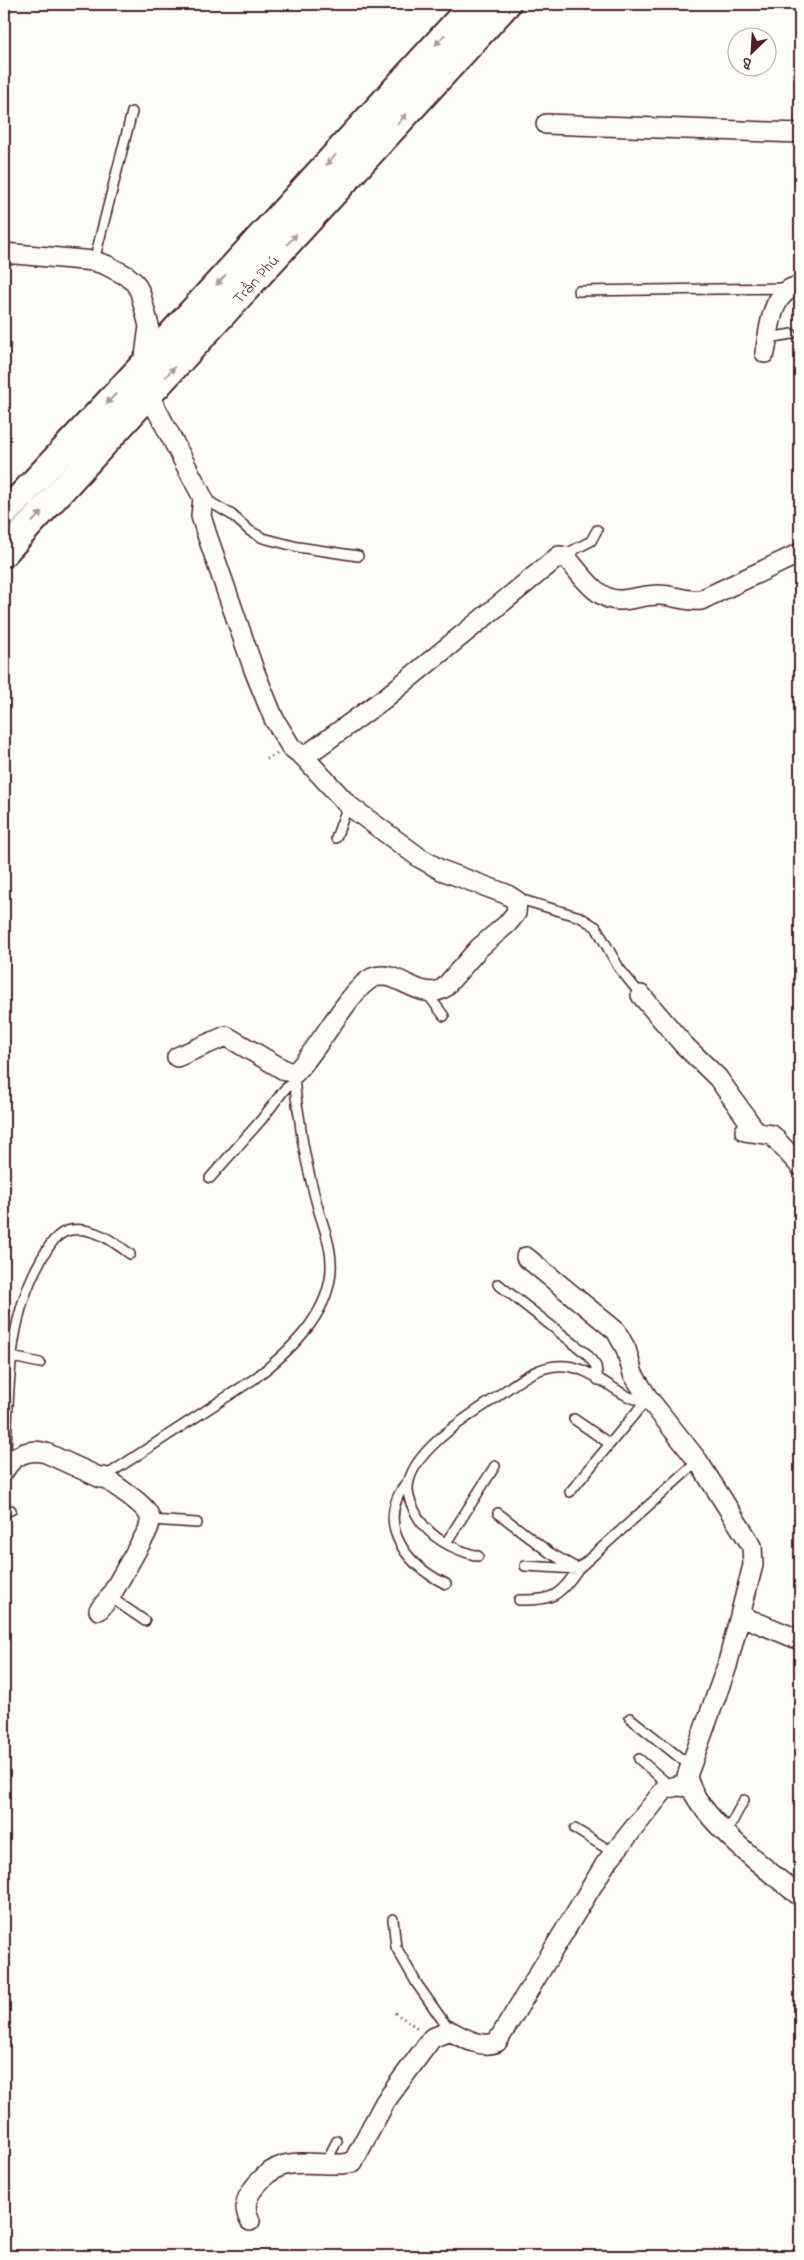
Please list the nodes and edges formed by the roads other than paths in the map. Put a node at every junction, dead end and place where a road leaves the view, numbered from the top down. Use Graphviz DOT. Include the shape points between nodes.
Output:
graph roads {
  1 [pos="473,4"];
  2 [pos="507,4"];
  3 [pos="132,112"];
  4 [pos="546,124"];
  5 [pos="800,133"];
  6 [pos="4,253"];
  7 [pos="94,261"];
  8 [pos="795,287"];
  9 [pos="578,291"];
  10 [pos="792,334"];
  11 [pos="767,346"];
  12 [pos="144,364"];
  13 [pos="149,395"];
  14 [pos="203,498"];
  15 [pos="4,514"];
  16 [pos="597,530"];
  17 [pos="4,553"];
  18 [pos="800,553"];
  19 [pos="358,556"];
  20 [pos="562,556"];
  21 [pos="304,758"];
  22 [pos="348,805"];
  23 [pos="336,838"];
  24 [pos="514,897"];
  25 [pos="426,992"];
  26 [pos="641,995"];
  27 [pos="444,1016"];
  28 [pos="177,1057"];
  29 [pos="294,1078"];
  30 [pos="800,1166"];
  31 [pos="210,1178"];
  32 [pos="130,1254"];
  33 [pos="526,1257"];
  34 [pos="498,1284"];
  35 [pos="12,1357"];
  36 [pos="40,1363"];
  37 [pos="598,1380"];
  38 [pos="648,1398"];
  39 [pos="574,1419"];
  40 [pos="610,1444"];
  41 [pos="698,1461"];
  42 [pos="495,1466"];
  43 [pos="6,1467"];
  44 [pos="104,1477"];
  45 [pos="410,1478"];
  46 [pos="570,1492"];
  47 [pos="498,1513"];
  48 [pos="151,1520"];
  49 [pos="197,1523"];
  50 [pos="446,1543"];
  51 [pos="478,1556"];
  52 [pos="525,1566"];
  53 [pos="578,1569"];
  54 [pos="446,1584"];
  55 [pos="519,1600"];
  56 [pos="105,1604"];
  57 [pos="741,1616"];
  58 [pos="145,1621"];
  59 [pos="800,1640"];
  60 [pos="630,1718"];
  61 [pos="639,1759"];
  62 [pos="689,1765"];
  63 [pos="680,1787"];
  64 [pos="744,1800"];
  65 [pos="575,1829"];
  66 [pos="726,1833"];
  67 [pos="614,1853"];
  68 [pos="800,1896"];
  69 [pos="393,1919"];
  70 [pos="450,2031"];
  71 [pos="337,2141"];
  72 [pos="325,2164"];
  73 [pos="250,2221"];
  1 -- 12 [label="main road, Trần Phú, one-way"];
  13 -- 2 [label="main road, Trần Phú, one-way"];
  3 -- 7 [label="lane"];
  4 -- 5 [label="street"];
  6 -- 7 [label="street"];
  7 -- 12 [label="street" via="127,276 140,292 149,326"];
  8 -- 9 [label="lane"];
  8 -- 11 [label="street" via="780,296 774,308"];
  10 -- 11 [label="lane"];
  12 -- 13 [label="street"];
  12 -- 15 [label="main road, Trần Phú, one-way"];
  13 -- 14 [label="street"];
  17 -- 13 [label="main road, Trần Phú, one-way"];
  14 -- 19 [label="lane" via="263,538"];
  14 -- 21 [label="street" via="201,516 254,670 274,719 291,747"];
  16 -- 20 [label="lane" via="592,541"];
  18 -- 20 [label="street" via="701,600 691,601 667,595 608,600"];
  20 -- 21 [label="street" via="385,698"];
  21 -- 22 [label="street"];
  22 -- 23 [label="lane"];
  22 -- 24 [label="street" via="441,870"];
  24 -- 25 [label="street" via="518,906 507,924 479,948 444,988"];
  24 -- 26 [label="lane" via="580,917 596,927 619,968"];
  25 -- 27 [label="lane"];
  25 -- 29 [label="street" via="392,978 372,978 360,988"];
  26 -- 30 [label="street" via="683,1044 718,1078 750,1132 772,1135"];
  28 -- 29 [label="street" via="226,1036"];
  29 -- 31 [label="lane" via="262,1120"];
  29 -- 44 [label="lane" via="303,1153 330,1252 327,1295 308,1326 276,1362"];
  32 -- 35 [label="lane" via="103,1236 73,1229 63,1232 51,1243 31,1276 21,1305"];
  33 -- 38 [label="street" via="616,1332 626,1349 633,1374"];
  34 -- 37 [label="lane" via="587,1354 596,1366"];
  35 -- 36 [label="lane"];
  35 -- 43 [label="lane"];
  37 -- 38 [label="lane" via="635,1399"];
  37 -- 45 [label="lane" via="580,1369 564,1366 527,1376 434,1444 417,1463"];
  38 -- 40 [label="lane"];
  38 -- 41 [label="street"];
  39 -- 40 [label="lane"];
  40 -- 46 [label="lane"];
  41 -- 53 [label="lane"];
  41 -- 57 [label="street" via="752,1546 753,1565"];
  42 -- 50 [label="lane"];
  43 -- 44 [label="street" via="19,1454 38,1450"];
  44 -- 48 [label="street" via="144,1507"];
  45 -- 50 [label="lane" via="409,1498 416,1514 425,1529"];
  45 -- 54 [label="lane" via="394,1503 394,1531 406,1555 426,1574"];
  47 -- 53 [label="lane"];
  48 -- 49 [label="lane"];
  48 -- 56 [label="street"];
  50 -- 51 [label="lane" via="461,1552"];
  52 -- 53 [label="lane"];
  53 -- 55 [label="lane" via="555,1595 540,1601"];
  56 -- 58 [label="lane"];
  57 -- 59 [label="street"];
  57 -- 62 [label="street" via="722,1683"];
  60 -- 62 [label="lane"];
  61 -- 63 [label="lane"];
  62 -- 63 [label="street"];
  63 -- 66 [label="street"];
  63 -- 67 [label="street" via="659,1794"];
  64 -- 66 [label="lane"];
  65 -- 67 [label="lane"];
  66 -- 68 [label="street" via="757,1863"];
  67 -- 70 [label="street" via="497,2042 484,2044"];
  69 -- 70 [label="lane" via="396,1947"];
  70 -- 72 [label="street" via="432,2038 386,2102 353,2162"];
  71 -- 72 [label="lane"];
  72 -- 73 [label="street" via="289,2163 268,2172 249,2194 246,2214"];
}
